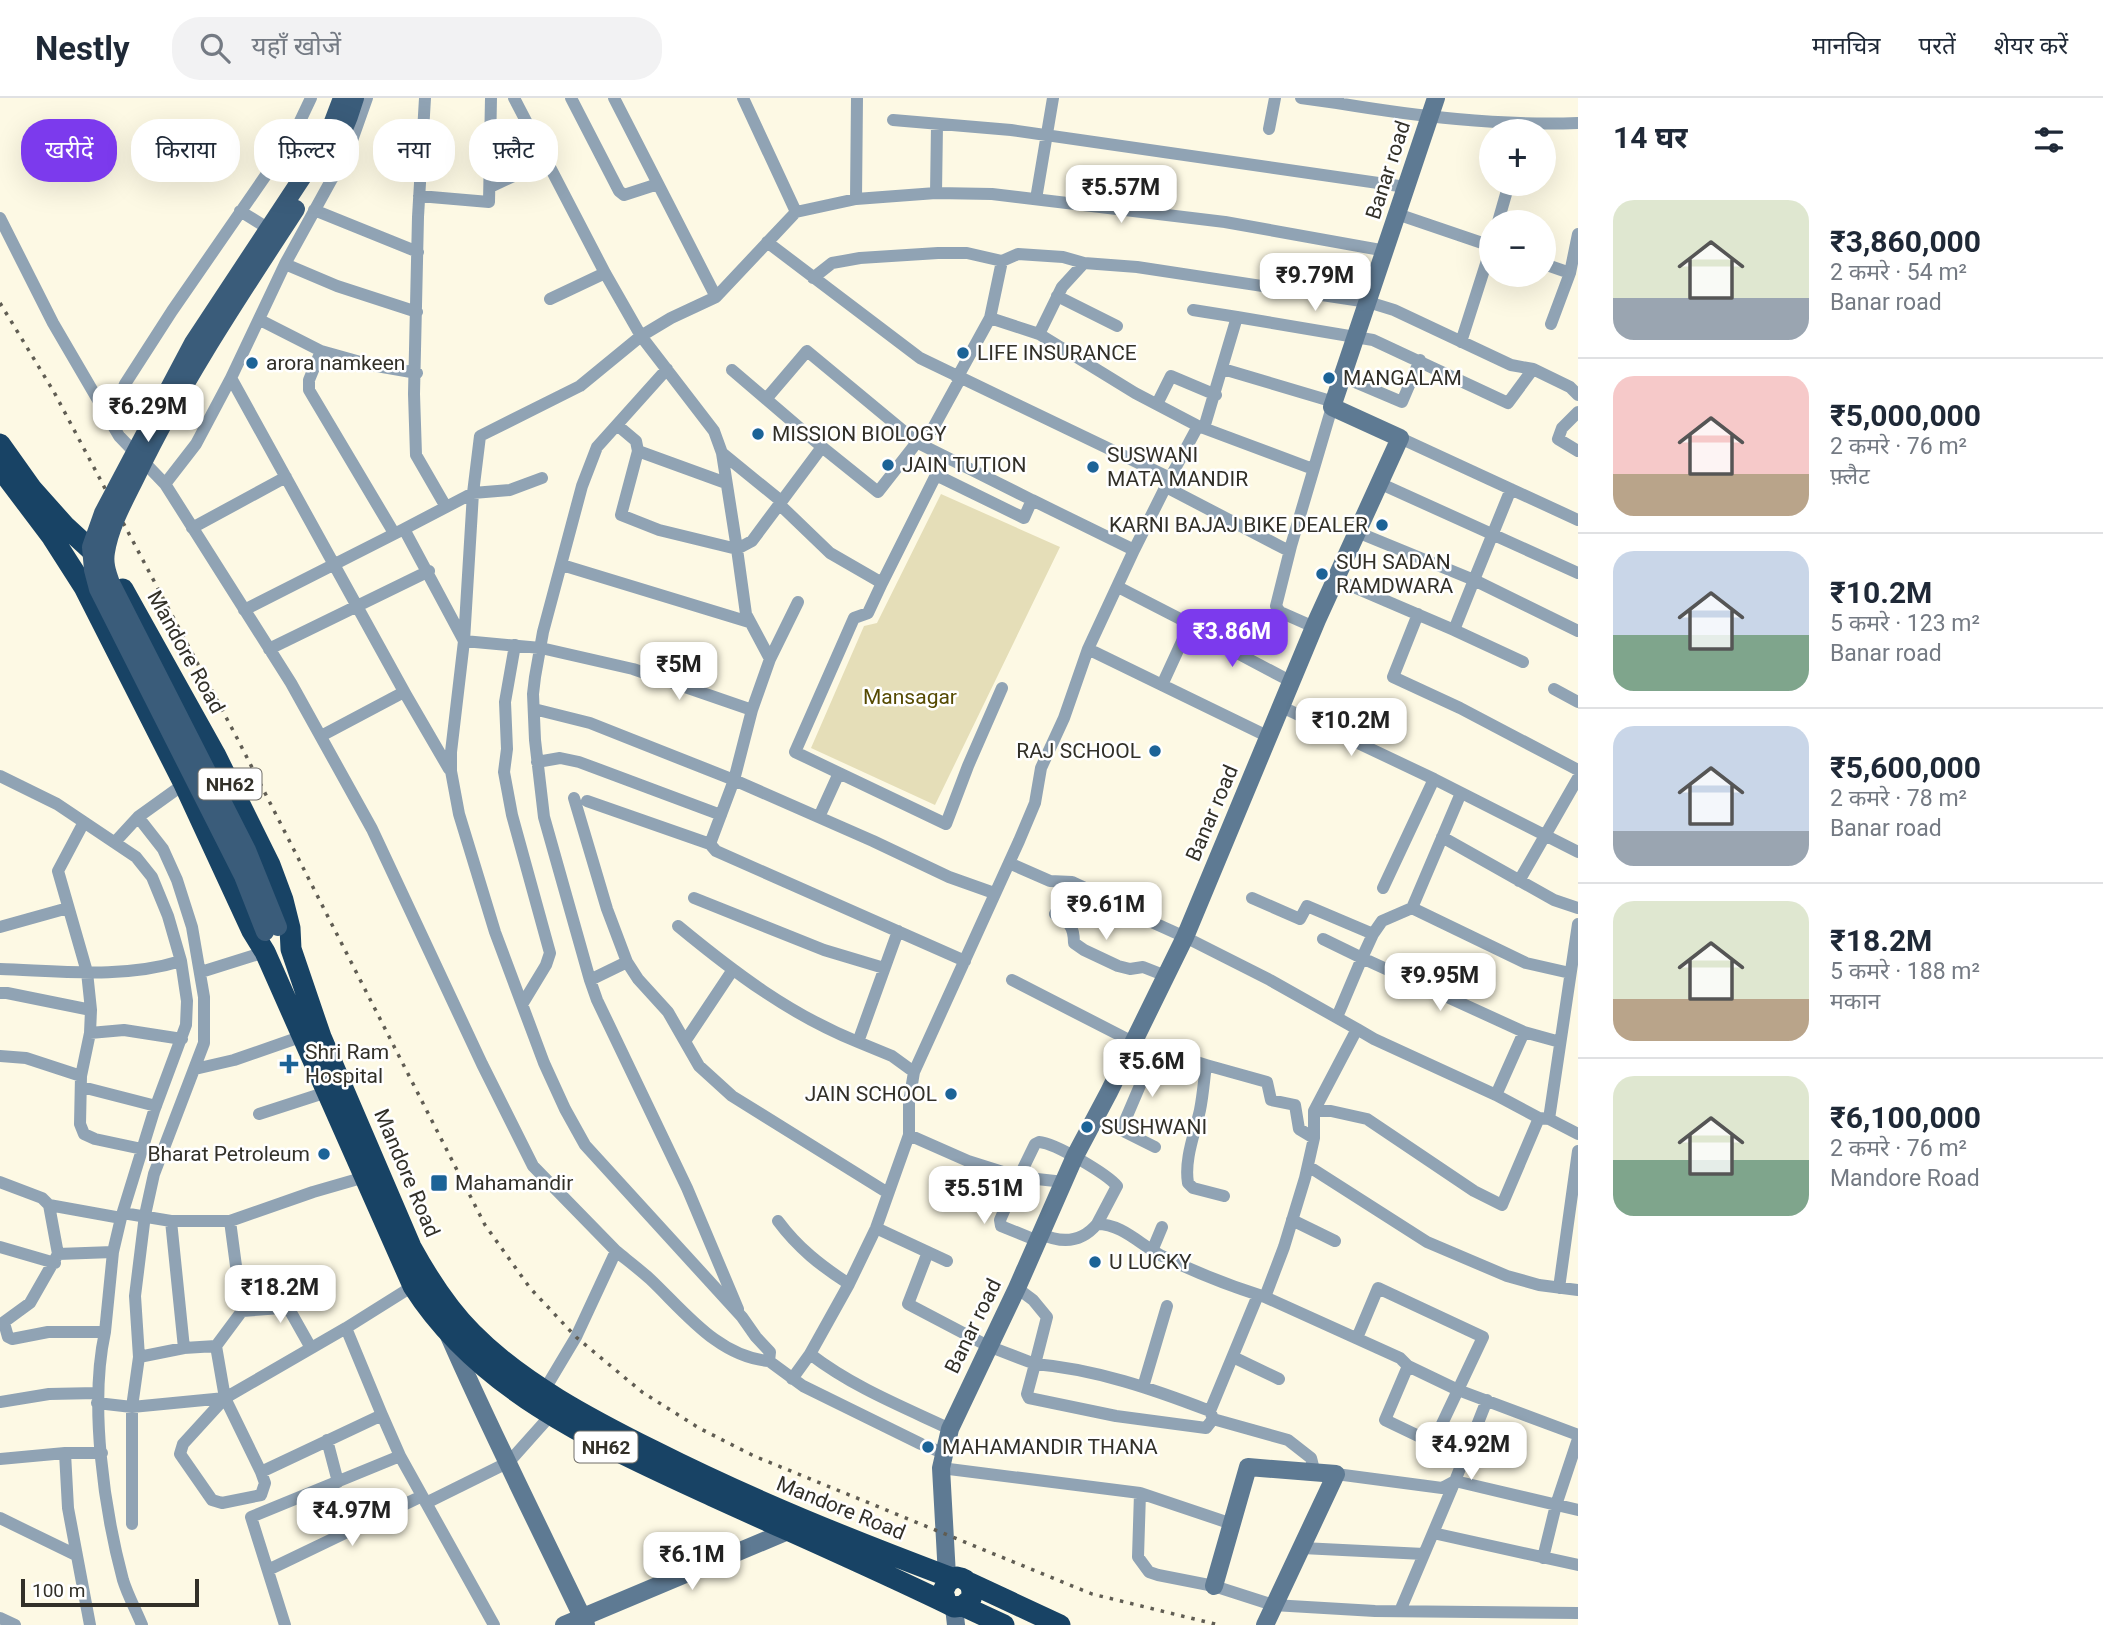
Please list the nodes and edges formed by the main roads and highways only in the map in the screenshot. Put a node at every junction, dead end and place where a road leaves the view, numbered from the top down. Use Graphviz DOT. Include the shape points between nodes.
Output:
graph roads {
  1 [pos="342,98"];
  2 [pos="355,98"];
  3 [pos="0,444"];
  4 [pos="0,468"];
  5 [pos="269,937"];
  6 [pos="543,1404"];
  7 [pos="956,1579"];
  8 [pos="955,1610"];
  9 [pos="1004,1625"];
  10 [pos="1060,1625"];
  1 -- 5 [label="main road, bridge" via="325,143 193,343 103,513 91,547 98,589 243,876"];
  2 -- 5 [label="main road, bridge" via="336,149 164,419 106,550 110,583 247,850"];
  3 -- 6 [label="highway, Mandore Road / NH62" via="32,489 113,572 215,754 270,865 283,900 291,949 321,1037 411,1247 472,1334"];
  4 -- 5 [label="highway, Mandore Road / NH62" via="84,587 252,931"];
  5 -- 6 [label="highway, Mandore Road / NH62" via="303,1035 414,1286 447,1333"];
  6 -- 7 [label="highway, Mandore Road / NH62" via="588,1417 760,1502"];
  6 -- 8 [label="highway, Mandore Road / NH62" via="612,1450"];
  7 -- 8 [label="highway" via="973,1594"];
  7 -- 10 [label="highway, Mandore Road / NH62"];
  8 -- 9 [label="highway, Mandore Road / NH62"];
}
